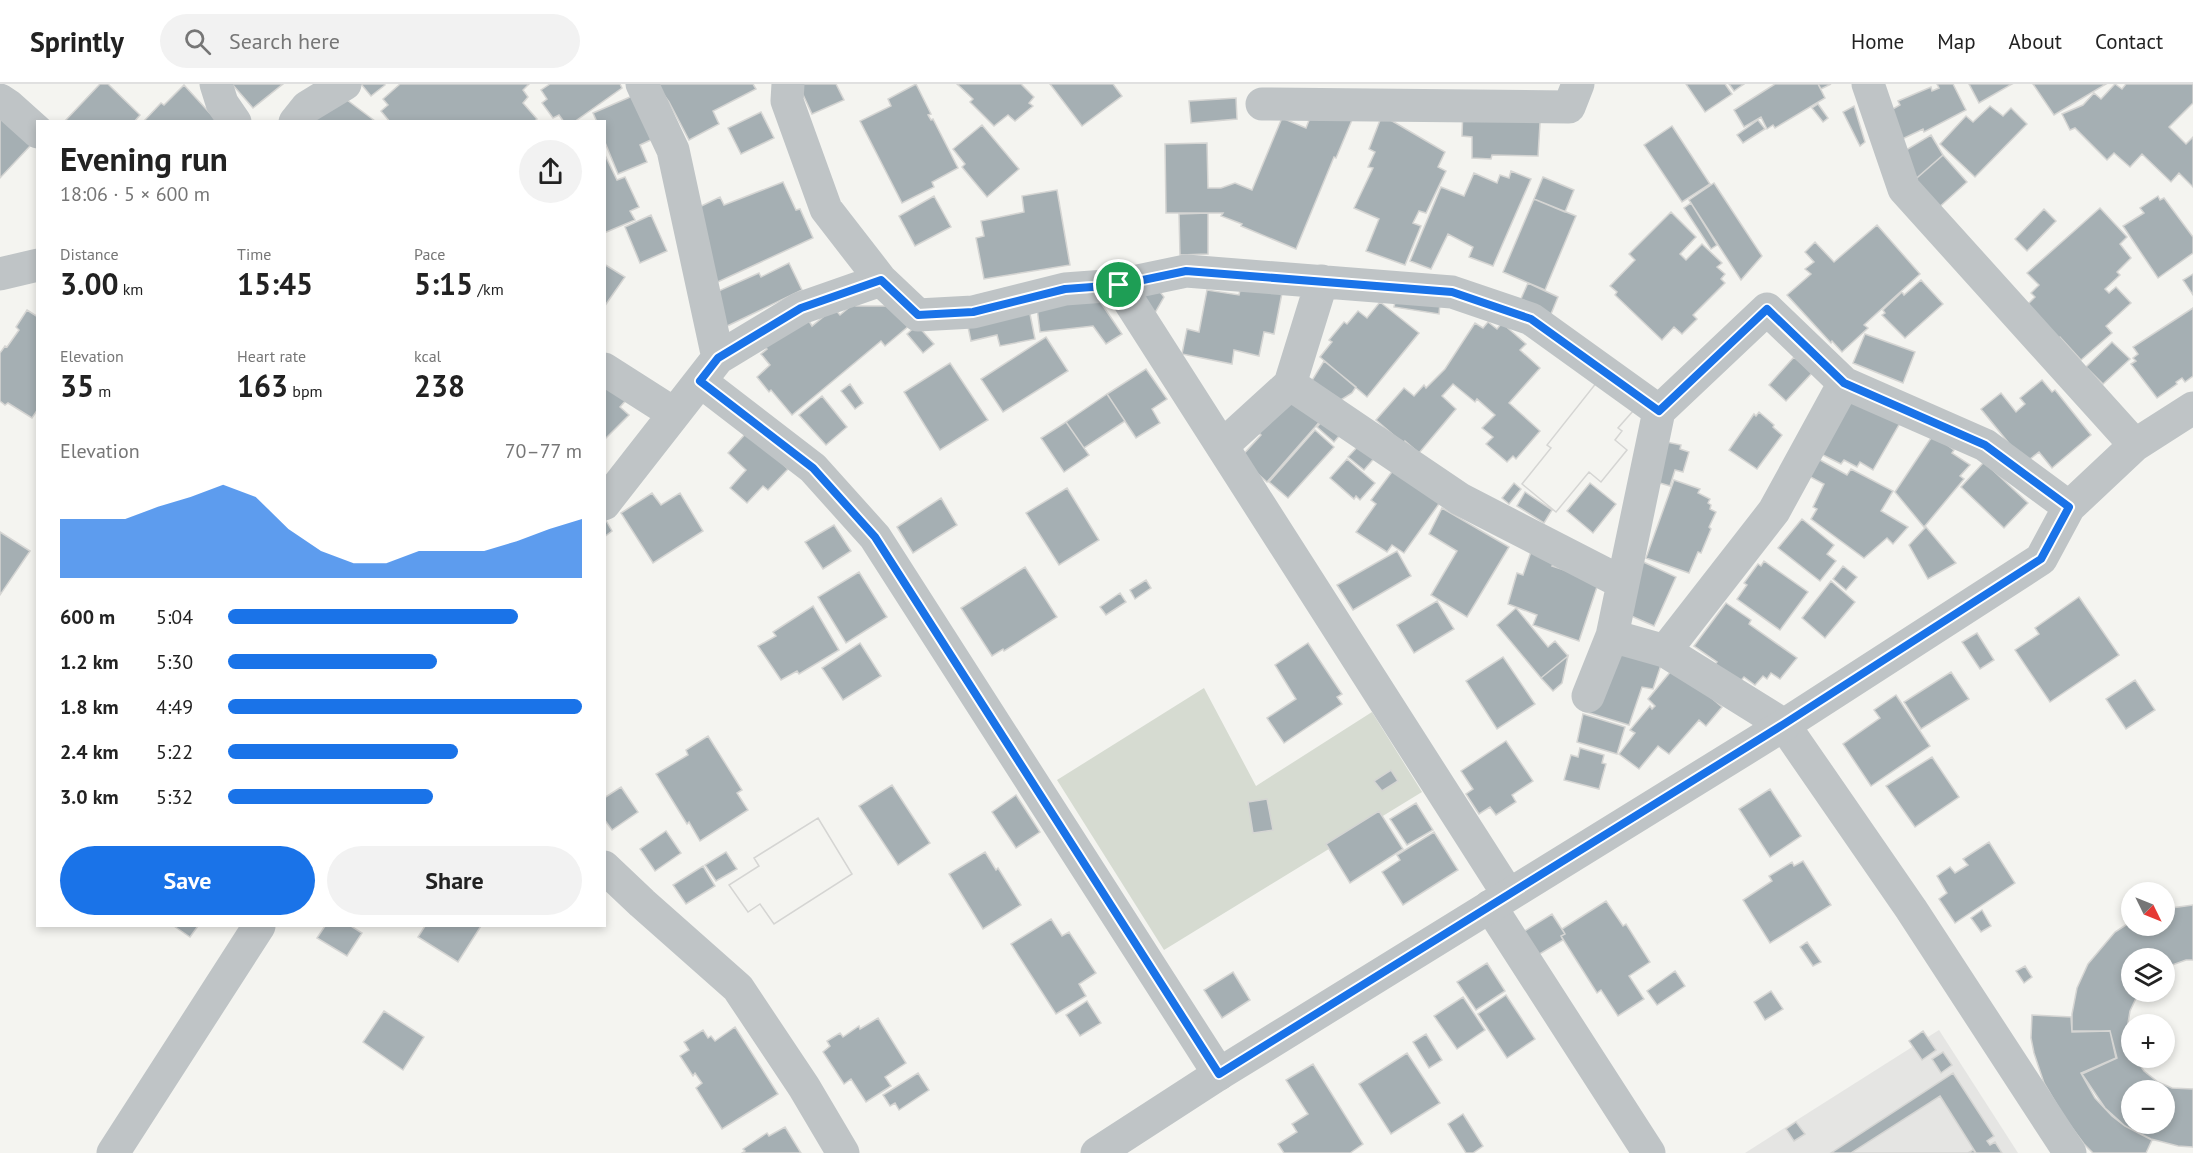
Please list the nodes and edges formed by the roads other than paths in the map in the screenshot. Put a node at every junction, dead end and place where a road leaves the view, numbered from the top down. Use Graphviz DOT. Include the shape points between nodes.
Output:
graph roads {
  1 [pos="216,84"];
  2 [pos="345,84"];
  3 [pos="642,84"];
  4 [pos="788,84"];
  5 [pos="1578,84"];
  6 [pos="1868,84"];
  7 [pos="0,100"];
  8 [pos="1262,104"];
  9 [pos="234,120"];
  10 [pos="297,120"];
  11 [pos="36,130"];
  12 [pos="36,265"];
  13 [pos="0,274"];
  14 [pos="881,280"];
  15 [pos="1322,281"];
  16 [pos="1119,285"];
  17 [pos="709,369"];
  18 [pos="606,370"];
  19 [pos="1844,383"];
  20 [pos="1290,384"];
  21 [pos="2193,408"];
  22 [pos="1659,411"];
  23 [pos="673,413"];
  24 [pos="2135,445"];
  25 [pos="1222,446"];
  26 [pos="606,501"];
  27 [pos="2069,507"];
  28 [pos="1623,583"];
  29 [pos="1612,636"];
  30 [pos="1665,651"];
  31 [pos="1588,696"];
  32 [pos="1784,724"];
  33 [pos="606,869"];
  34 [pos="1499,900"];
  35 [pos="258,927"];
  36 [pos="1219,1074"];
  37 [pos="113,1153"];
  38 [pos="843,1153"];
  39 [pos="1097,1153"];
  40 [pos="1649,1153"];
  41 [pos="2070,1153"];
  1 -- 9 [label="street"];
  2 -- 10 [label="street" via="307,107"];
  3 -- 17 [label="street" via="673,150"];
  4 -- 14 [label="street" via="787,101 826,209"];
  5 -- 8 [label="street" via="1569,107"];
  6 -- 24 [label="street" via="1904,189"];
  7 -- 11 [label="street"];
  12 -- 13 [label="street"];
  14 -- 16 [label="street" via="918,315 973,312 1065,289"];
  14 -- 17 [label="street" via="801,308"];
  15 -- 16 [label="street" via="1186,271"];
  15 -- 20 [label="street"];
  15 -- 22 [label="street" via="1452,292 1531,319"];
  16 -- 25 [label="street"];
  17 -- 23 [label="street"];
  17 -- 36 [label="street" via="813,468 875,537"];
  18 -- 23 [label="street"];
  19 -- 22 [label="street" via="1767,309"];
  19 -- 27 [label="street" via="1985,445"];
  19 -- 30 [label="street" via="1774,511"];
  20 -- 25 [label="street"];
  20 -- 28 [label="street" via="1460,499"];
  21 -- 24 [label="street"];
  22 -- 28 [label="street"];
  23 -- 26 [label="street"];
  24 -- 27 [label="street"];
  25 -- 34 [label="street"];
  27 -- 32 [label="street" via="2041,559"];
  28 -- 29 [label="street"];
  29 -- 30 [label="street"];
  29 -- 31 [label="street"];
  30 -- 32 [label="street"];
  32 -- 34 [label="street"];
  32 -- 41 [label="street" via="1911,909"];
  33 -- 38 [label="street" via="738,988"];
  34 -- 36 [label="street"];
  34 -- 40 [label="street"];
  35 -- 37 [label="street"];
  36 -- 39 [label="street"];
}
